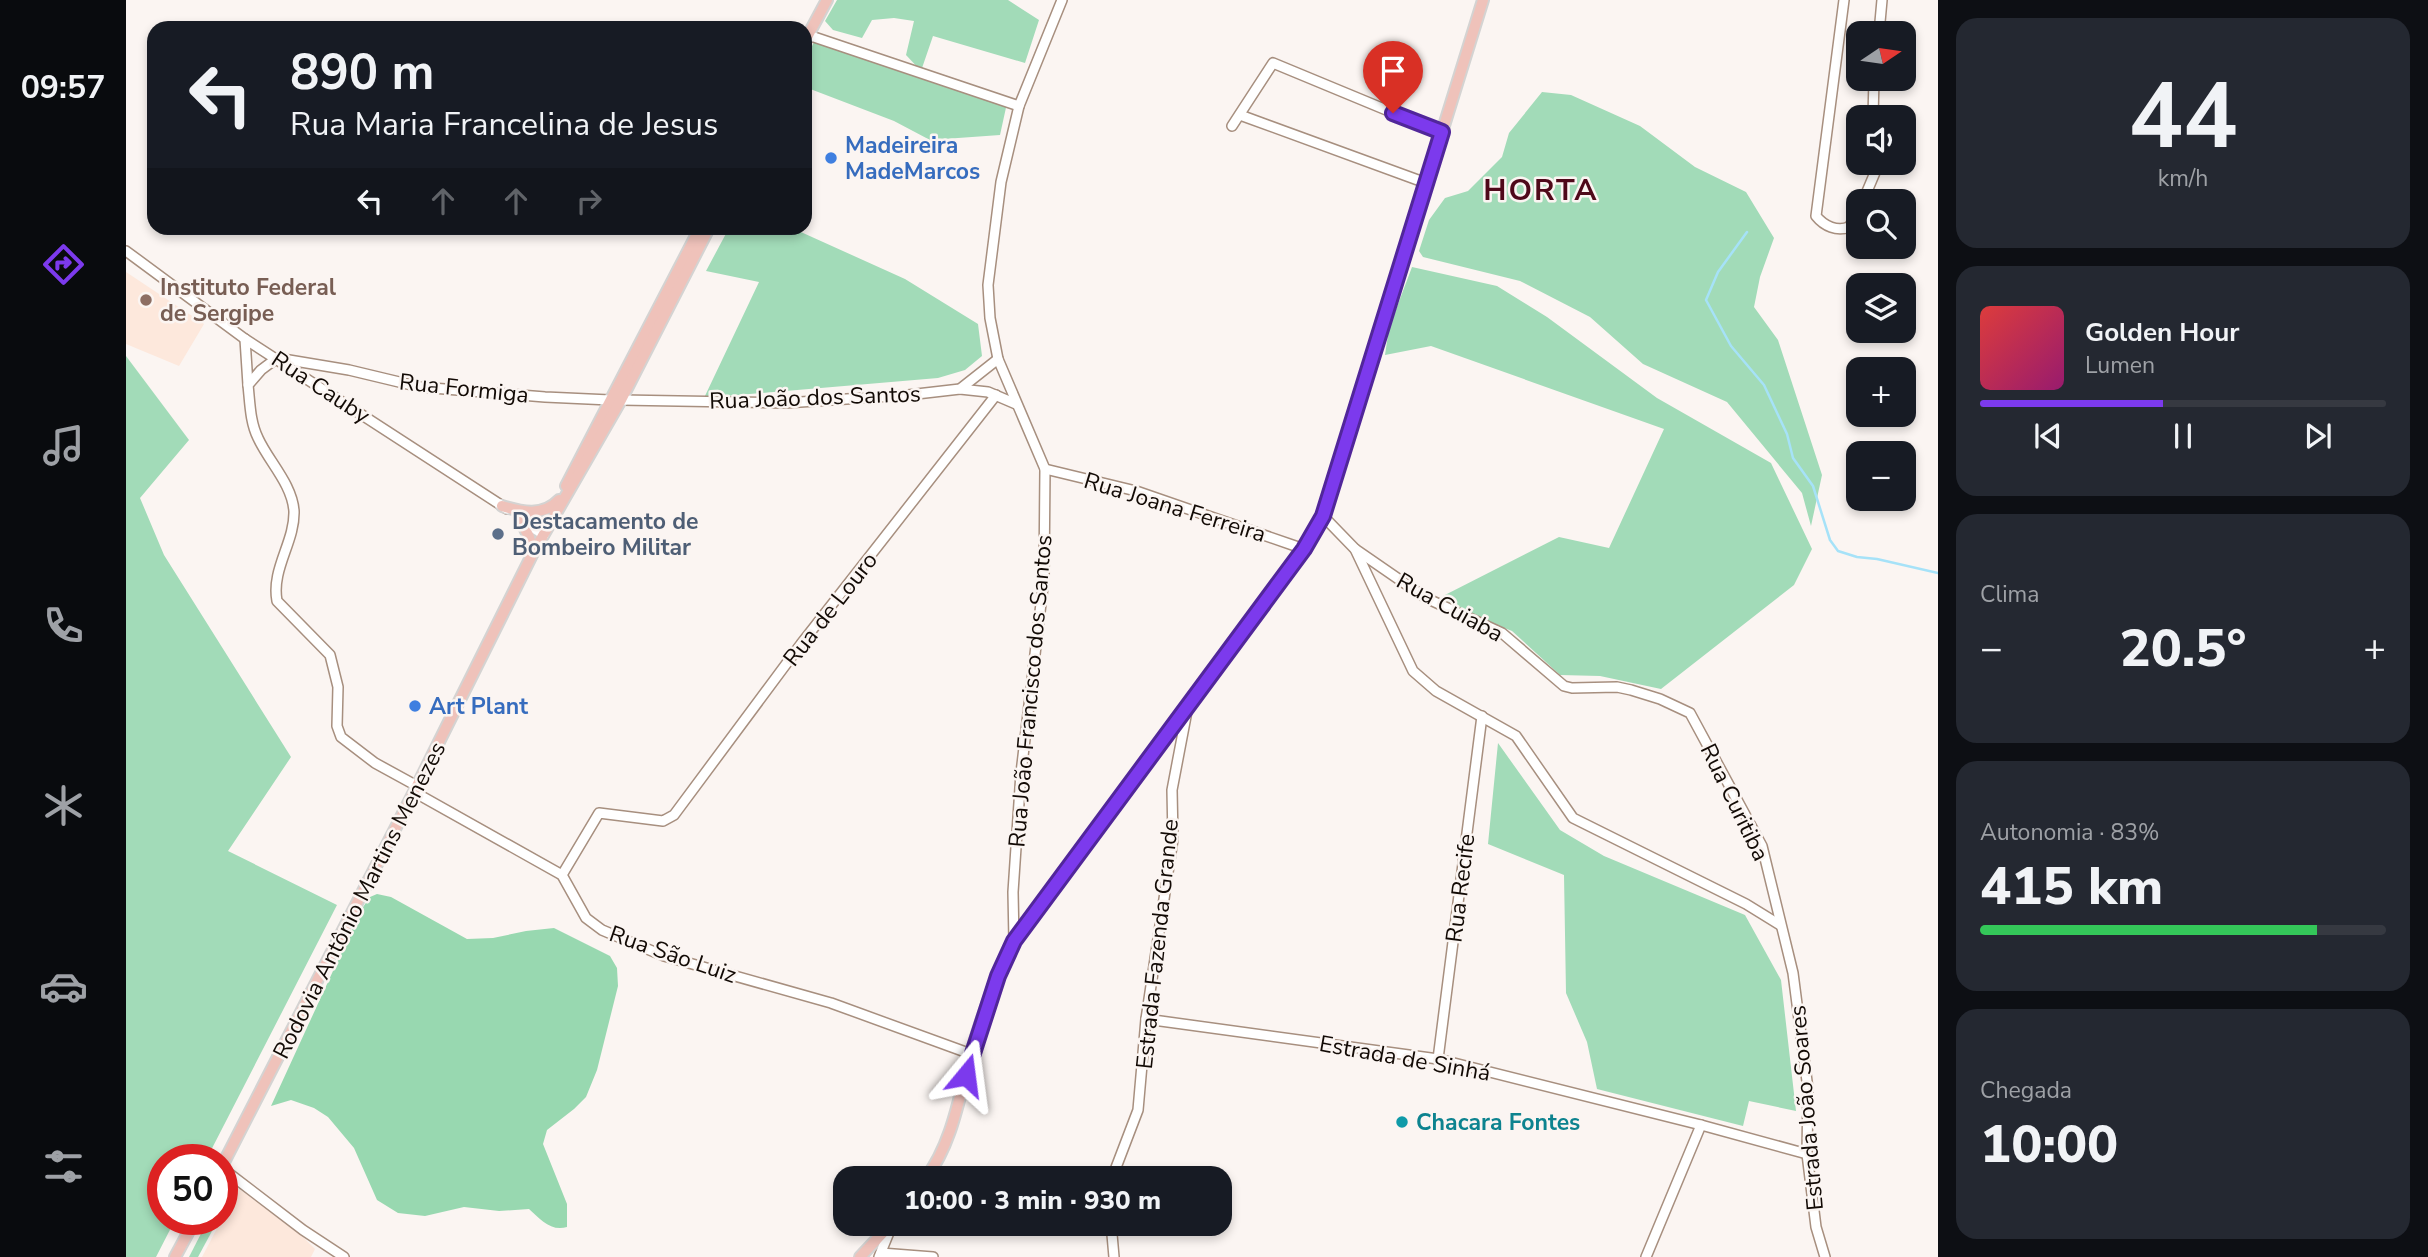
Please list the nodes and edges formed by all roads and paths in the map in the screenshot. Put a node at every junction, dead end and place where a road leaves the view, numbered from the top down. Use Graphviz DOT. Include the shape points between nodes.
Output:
graph roads {
  1 [pos="821,0"];
  2 [pos="827,0"];
  3 [pos="1062,0"];
  4 [pos="1483,0"];
  5 [pos="1844,0"];
  6 [pos="1882,0"];
  7 [pos="812,21"];
  8 [pos="1880,21"];
  9 [pos="812,25"];
  10 [pos="812,37"];
  11 [pos="1019,106"];
  12 [pos="1240,115"];
  13 [pos="1232,126"];
  14 [pos="1442,132"];
  15 [pos="1426,183"];
  16 [pos="1846,228"];
  17 [pos="697,235"];
  18 [pos="705,235"];
  19 [pos="126,251"];
  20 [pos="245,339"];
  21 [pos="277,358"];
  22 [pos="998,359"];
  23 [pos="248,385"];
  24 [pos="960,389"];
  25 [pos="996,395"];
  26 [pos="616,400"];
  27 [pos="1016,404"];
  28 [pos="1045,469"];
  29 [pos="559,500"];
  30 [pos="502,506"];
  31 [pos="1323,516"];
  32 [pos="520,519"];
  33 [pos="551,520"];
  34 [pos="544,535"];
  35 [pos="1304,549"];
  36 [pos="1355,549"];
  37 [pos="533,553"];
  38 [pos="1660,699"];
  39 [pos="1188,706"];
  40 [pos="1482,716"];
  41 [pos="416,789"];
  42 [pos="562,875"];
  43 [pos="1780,925"];
  44 [pos="1014,941"];
  45 [pos="1146,1019"];
  46 [pos="971,1054"];
  47 [pos="1438,1059"];
  48 [pos="1701,1125"];
  49 [pos="234,1144"];
  50 [pos="1807,1154"];
  51 [pos="935,1166"];
  52 [pos="1117,1166"];
  53 [pos="238,1179"];
  54 [pos="187,1235"];
  55 [pos="880,1236"];
  56 [pos="887,1236"];
  57 [pos="1112,1236"];
  58 [pos="880,1255"];
  59 [pos="175,1257"];
  60 [pos="344,1257"];
  61 [pos="860,1257"];
  62 [pos="933,1257"];
  63 [pos="1114,1257"];
  64 [pos="1646,1257"];
  65 [pos="1825,1257"];
  1 -- 7 [label="main road"];
  2 -- 9 [label="main road"];
  3 -- 11 [label="street, Rua João Francisco dos Santos"];
  4 -- 14 [label="main road"];
  5 -- 16 [label="street" via="1816,216 1829,226"];
  6 -- 8 [label="street"];
  10 -- 11 [label="street"];
  11 -- 22 [label="street, Rua João Francisco dos Santos" via="1001,182 988,285"];
  12 -- 13 [label="street"];
  12 -- 14 [label="street" via="1273,63"];
  12 -- 15 [label="street"];
  14 -- 15 [label="main road"];
  15 -- 31 [label="main road"];
  17 -- 26 [label="main road, Rodovia Antônio Martins Menezes"];
  18 -- 26 [label="main road, Rodovia Antônio Martins Menezes"];
  19 -- 20 [label="street, Rua Cauby"];
  20 -- 21 [label="street, Rua Cauby"];
  20 -- 23 [label="street"];
  21 -- 23 [label="street"];
  21 -- 26 [label="street, Rua Formiga" via="420,387"];
  21 -- 30 [label="street, Rua Cauby"];
  22 -- 24 [label="street"];
  22 -- 27 [label="street, Rua João Francisco dos Santos"];
  23 -- 41 [label="street" via="257,438 290,494 294,511 276,584 277,601 330,655 338,687 341,737"];
  24 -- 25 [label="street, Rua João dos Santos"];
  24 -- 26 [label="street, Rua João dos Santos" via="785,403"];
  25 -- 27 [label="street, Rua João dos Santos"];
  25 -- 42 [label="street, Rua de Louro" via="674,815 663,821 604,812 596,816"];
  26 -- 29 [label="main road, Rodovia Antônio Martins Menezes"];
  26 -- 33 [label="main road, Rodovia Antônio Martins Menezes"];
  27 -- 28 [label="street, Rua João Francisco dos Santos"];
  28 -- 35 [label="street, Rua Joana Ferreira" via="1136,491"];
  28 -- 44 [label="street, Rua João Francisco dos Santos" via="1044,578 1021,773"];
  29 -- 30 [label="main road" via="531,512"];
  29 -- 33 [label="main road, Rodovia Antônio Martins Menezes"];
  30 -- 32 [label="street, Rua Cauby"];
  31 -- 35 [label="main road"];
  31 -- 36 [label="street"];
  32 -- 34 [label="street, Rua Cauby"];
  32 -- 37 [label="main road"];
  33 -- 34 [label="main road, Rodovia Antônio Martins Menezes"];
  34 -- 37 [label="main road, Rodovia Antônio Martins Menezes"];
  35 -- 39 [label="main road"];
  36 -- 38 [label="street, Rua Cuiaba" via="1426,598 1502,633 1564,686 1617,687"];
  36 -- 40 [label="street" via="1413,671 1436,691"];
  37 -- 41 [label="main road, Rodovia Antônio Martins Menezes"];
  38 -- 43 [label="street, Rua Curitiba" via="1692,715 1734,793 1762,846"];
  39 -- 44 [label="main road"];
  39 -- 45 [label="street, Estrada Fazenda Grande" via="1172,784 1173,839"];
  40 -- 43 [label="street" via="1516,736 1577,822"];
  40 -- 47 [label="street, Rua Recife"];
  41 -- 42 [label="street"];
  41 -- 49 [label="main road, Rodovia Antônio Martins Menezes"];
  42 -- 46 [label="street, Rua São Luiz" via="586,918 602,930 664,956 831,1003"];
  43 -- 50 [label="street, Estrada João Soares" via="1793,973 1806,1066"];
  44 -- 46 [label="main road"];
  45 -- 47 [label="street, Estrada de Sinhá"];
  45 -- 52 [label="street, Estrada Fazenda Grande" via="1137,1117"];
  46 -- 51 [label="main road" via="954,1122"];
  47 -- 48 [label="street, Estrada de Sinhá"];
  48 -- 50 [label="street, Estrada de Sinhá"];
  48 -- 64 [label="street"];
  50 -- 65 [label="street, Estrada João Soares" via="1816,1227"];
  53 -- 60 [label="street"];
  54 -- 59 [label="main road"];
  55 -- 61 [label="main road"];
  56 -- 58 [label="street"];
  57 -- 63 [label="street"];
  58 -- 62 [label="street"];
}
